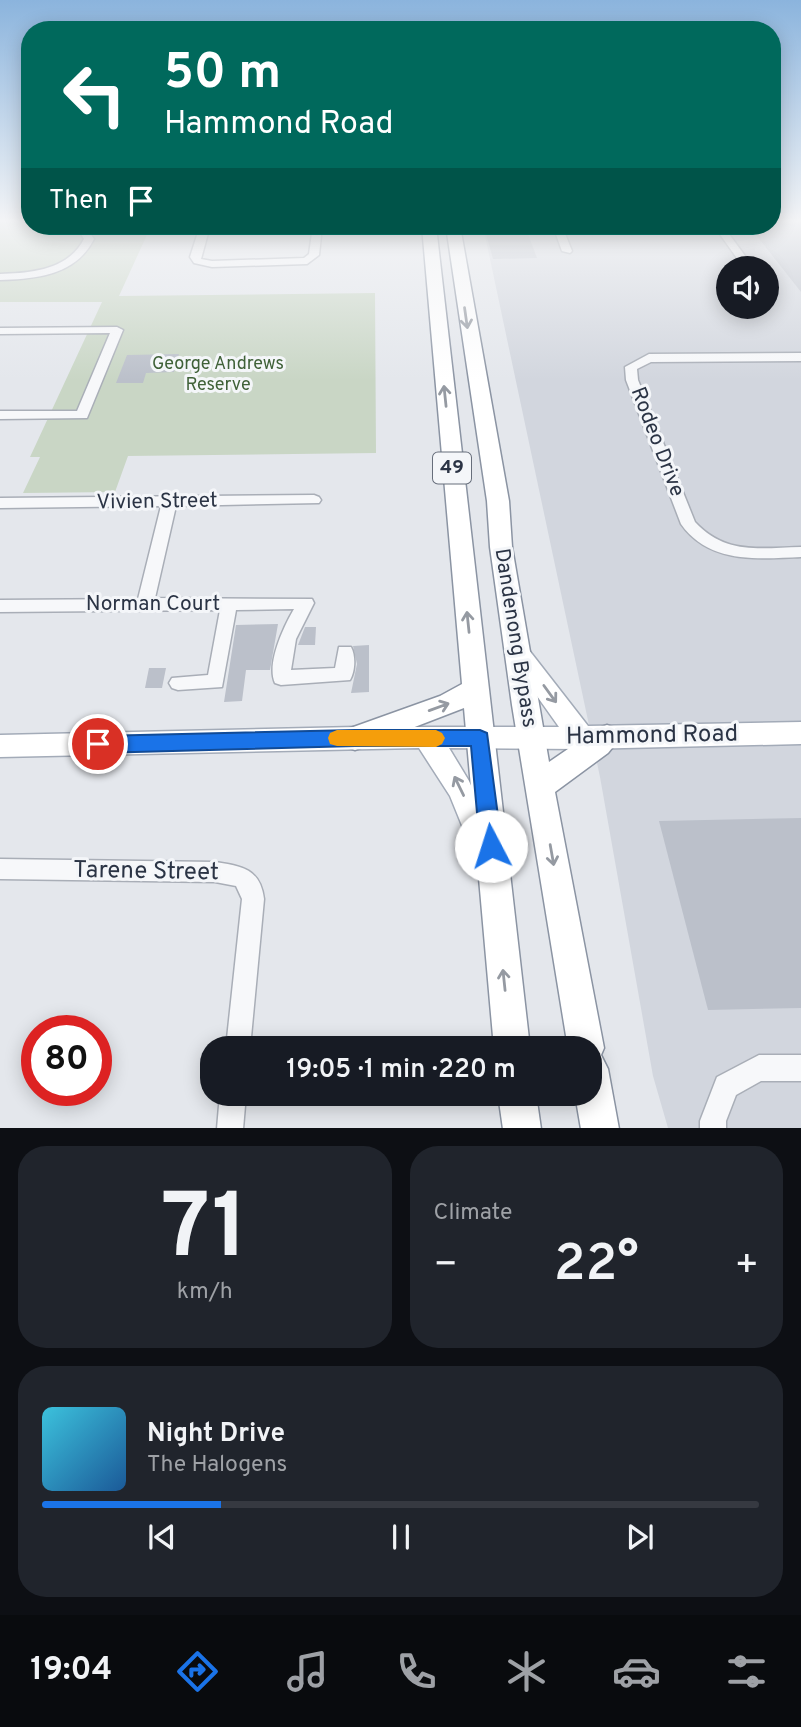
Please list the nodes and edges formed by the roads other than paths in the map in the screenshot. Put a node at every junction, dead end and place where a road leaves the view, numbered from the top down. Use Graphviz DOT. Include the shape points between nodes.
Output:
graph roads {
  1 [pos="28,275"];
  2 [pos="434,275"];
  3 [pos="460,275"];
  4 [pos="0,277"];
  5 [pos="0,331"];
  6 [pos="801,357"];
  7 [pos="0,415"];
  8 [pos="314,500"];
  9 [pos="170,501"];
  10 [pos="0,503"];
  11 [pos="801,552"];
  12 [pos="145,604"];
  13 [pos="229,604"];
  14 [pos="0,606"];
  15 [pos="517,651"];
  16 [pos="345,652"];
  17 [pos="178,682"];
  18 [pos="475,690"];
  19 [pos="801,733"];
  20 [pos="355,738"];
  21 [pos="426,738"];
  22 [pos="480,738"];
  23 [pos="530,738"];
  24 [pos="595,738"];
  25 [pos="0,747"];
  26 [pos="540,788"];
  27 [pos="0,869"];
  28 [pos="493,873"];
  29 [pos="239,1036"];
  30 [pos="511,1036"];
  31 [pos="584,1036"];
  32 [pos="801,1068"];
  33 [pos="232,1106"];
  34 [pos="519,1106"];
  35 [pos="596,1106"];
  36 [pos="230,1128"];
  37 [pos="522,1128"];
  38 [pos="600,1128"];
  39 [pos="713,1128"];
  1 -- 4 [label="street"];
  18 -- 2 [label="highway, Dandenong Bypass / 49, one-way"];
  3 -- 15 [label="highway, Dandenong Bypass / 49, one-way"];
  5 -- 7 [label="street" via="117,330 82,415"];
  6 -- 11 [label="street, Rodeo Drive" via="649,358 631,367 688,524 699,538 736,553"];
  8 -- 9 [label="street, Vivien Street"];
  9 -- 10 [label="street, Vivien Street"];
  9 -- 12 [label="street"];
  12 -- 13 [label="street, Norman Court"];
  12 -- 14 [label="street, Norman Court"];
  13 -- 16 [label="street, Norman Court" via="306,603 285,642 281,678 344,675"];
  13 -- 17 [label="street" via="216,682"];
  15 -- 23 [label="highway, Dandenong Bypass / 49"];
  15 -- 24 [label="main road, one-way"];
  20 -- 18 [label="highway, one-way"];
  18 -- 22 [label="highway, Dandenong Bypass / 49"];
  19 -- 24 [label="main road, Hammond Road"];
  20 -- 21 [label="main road, Hammond Road"];
  20 -- 25 [label="main road, Hammond Road"];
  21 -- 22 [label="main road, Hammond Road"];
  28 -- 21 [label="main road, one-way" via="458,782"];
  22 -- 23 [label="main road, Hammond Road"];
  22 -- 28 [label="highway, Dandenong Bypass / 49"];
  23 -- 24 [label="main road, Hammond Road"];
  23 -- 26 [label="highway, Dandenong Bypass / 49"];
  24 -- 26 [label="highway" via="591,753 553,773"];
  26 -- 31 [label="highway, Dandenong Bypass / 49, one-way"];
  27 -- 29 [label="street, Tarene Street" via="215,872 242,877 253,899"];
  30 -- 28 [label="highway, Dandenong Bypass / 49, one-way"];
  32 -- 39 [label="street" via="760,1068 726,1086"];
  33 -- 36 [label="street"];
  34 -- 37 [label="highway"];
  35 -- 38 [label="highway"];
}
